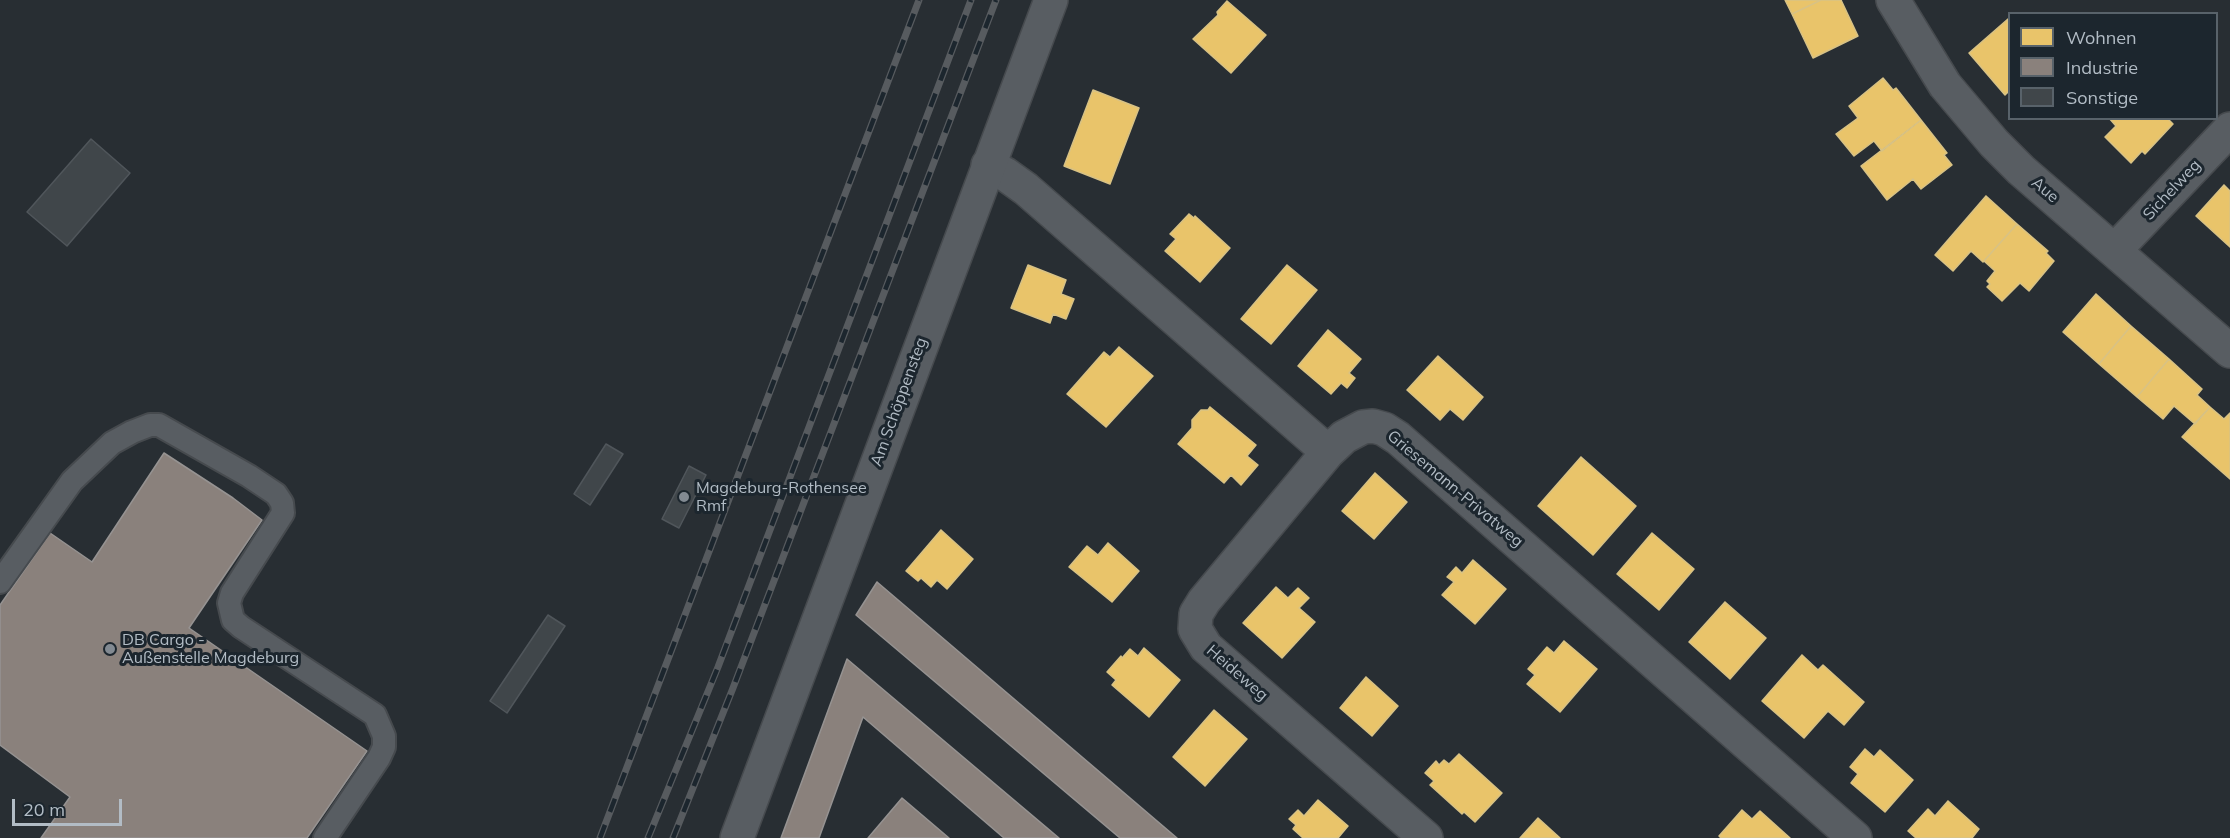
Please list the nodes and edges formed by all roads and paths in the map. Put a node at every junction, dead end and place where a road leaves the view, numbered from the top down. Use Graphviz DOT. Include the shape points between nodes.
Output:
graph roads {
  1 [pos="1051,0"];
  2 [pos="1893,0"];
  3 [pos="2230,129"];
  4 [pos="988,165"];
  5 [pos="2115,250"];
  6 [pos="2230,351"];
  7 [pos="1328,452"];
  8 [pos="0,582"];
  9 [pos="325,838"];
  10 [pos="736,838"];
  11 [pos="1426,838"];
  12 [pos="1855,838"];
  1 -- 4 [label="street, Am Schöppensteg"];
  2 -- 5 [label="street, Aue" via="1945,85 1967,113 2021,170"];
  3 -- 5 [label="street, Sichelweg"];
  4 -- 7 [label="street" via="1026,189"];
  4 -- 10 [label="street, Am Schöppensteg"];
  5 -- 6 [label="street, Aue"];
  7 -- 11 [label="street, Heideweg" via="1204,601 1196,614 1195,629 1206,646"];
  7 -- 12 [label="street, Griesemann-Privatweg" via="1363,427 1376,427 1398,438"];
  8 -- 9 [label="lane" via="72,481 112,444 150,425 159,425 273,492 280,499 283,513 232,593 229,603 233,620 375,715 384,736 379,758"];
}
